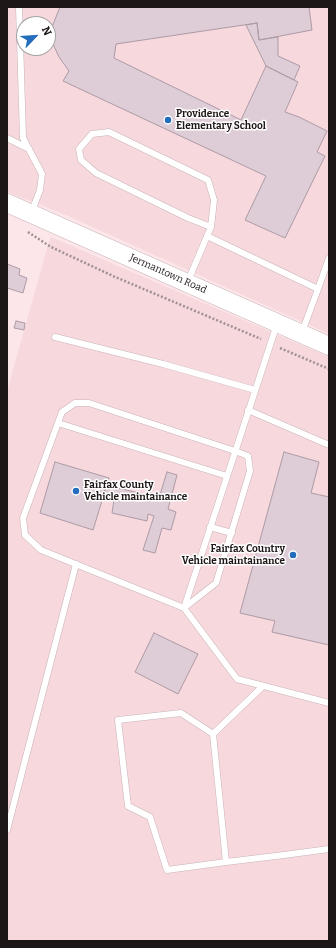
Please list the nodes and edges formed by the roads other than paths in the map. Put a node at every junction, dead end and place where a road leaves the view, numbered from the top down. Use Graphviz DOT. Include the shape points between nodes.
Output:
graph roads {
  1 [pos="19,7"];
  2 [pos="7,138"];
  3 [pos="29,148"];
  4 [pos="7,203"];
  5 [pos="32,213"];
  6 [pos="211,227"];
  7 [pos="207,236"];
  8 [pos="329,258"];
  9 [pos="188,283"];
  10 [pos="318,289"];
  11 [pos="277,323"];
  12 [pos="302,334"];
  13 [pos="55,337"];
  14 [pos="329,346"];
  15 [pos="254,390"];
  16 [pos="248,410"];
  17 [pos="58,423"];
  18 [pos="329,445"];
  19 [pos="236,451"];
  20 [pos="227,476"];
  21 [pos="210,527"];
  22 [pos="232,533"];
  23 [pos="76,564"];
  24 [pos="184,608"];
  25 [pos="263,686"];
  26 [pos="329,703"];
  27 [pos="213,734"];
  28 [pos="7,830"];
  29 [pos="329,849"];
  30 [pos="226,862"];
  1 -- 3 [label="lane" via="23,138"];
  2 -- 3 [label="lane"];
  3 -- 5 [label="lane" via="42,174 40,190"];
  4 -- 5 [label="main road, Jermantown Road"];
  5 -- 9 [label="main road, Jermantown Road"];
  6 -- 6 [label="lane" via="214,200 208,180 109,132 92,134 79,149 81,160 96,173"];
  6 -- 7 [label="lane"];
  7 -- 9 [label="lane"];
  7 -- 10 [label="lane"];
  8 -- 10 [label="lane"];
  9 -- 11 [label="main road, Jermantown Road"];
  10 -- 12 [label="lane"];
  11 -- 12 [label="main road, Jermantown Road"];
  11 -- 15 [label="lane"];
  12 -- 14 [label="main road, Jermantown Road"];
  13 -- 15 [label="lane"];
  15 -- 16 [label="lane"];
  16 -- 18 [label="lane"];
  16 -- 19 [label="lane"];
  17 -- 19 [label="lane" via="62,412 74,403 89,402"];
  17 -- 20 [label="lane"];
  17 -- 23 [label="lane" via="22,518 25,535 41,550"];
  19 -- 20 [label="lane"];
  19 -- 22 [label="lane" via="248,456 250,470"];
  20 -- 21 [label="lane"];
  21 -- 22 [label="lane"];
  21 -- 24 [label="lane"];
  22 -- 24 [label="lane" via="216,583"];
  23 -- 24 [label="lane"];
  23 -- 28 [label="lane"];
  24 -- 25 [label="lane" via="237,679"];
  25 -- 26 [label="lane"];
  25 -- 27 [label="lane"];
  27 -- 30 [label="lane"];
  27 -- 30 [label="lane" via="181,712 118,720 128,806 150,817 167,870"];
  29 -- 30 [label="lane"];
}
